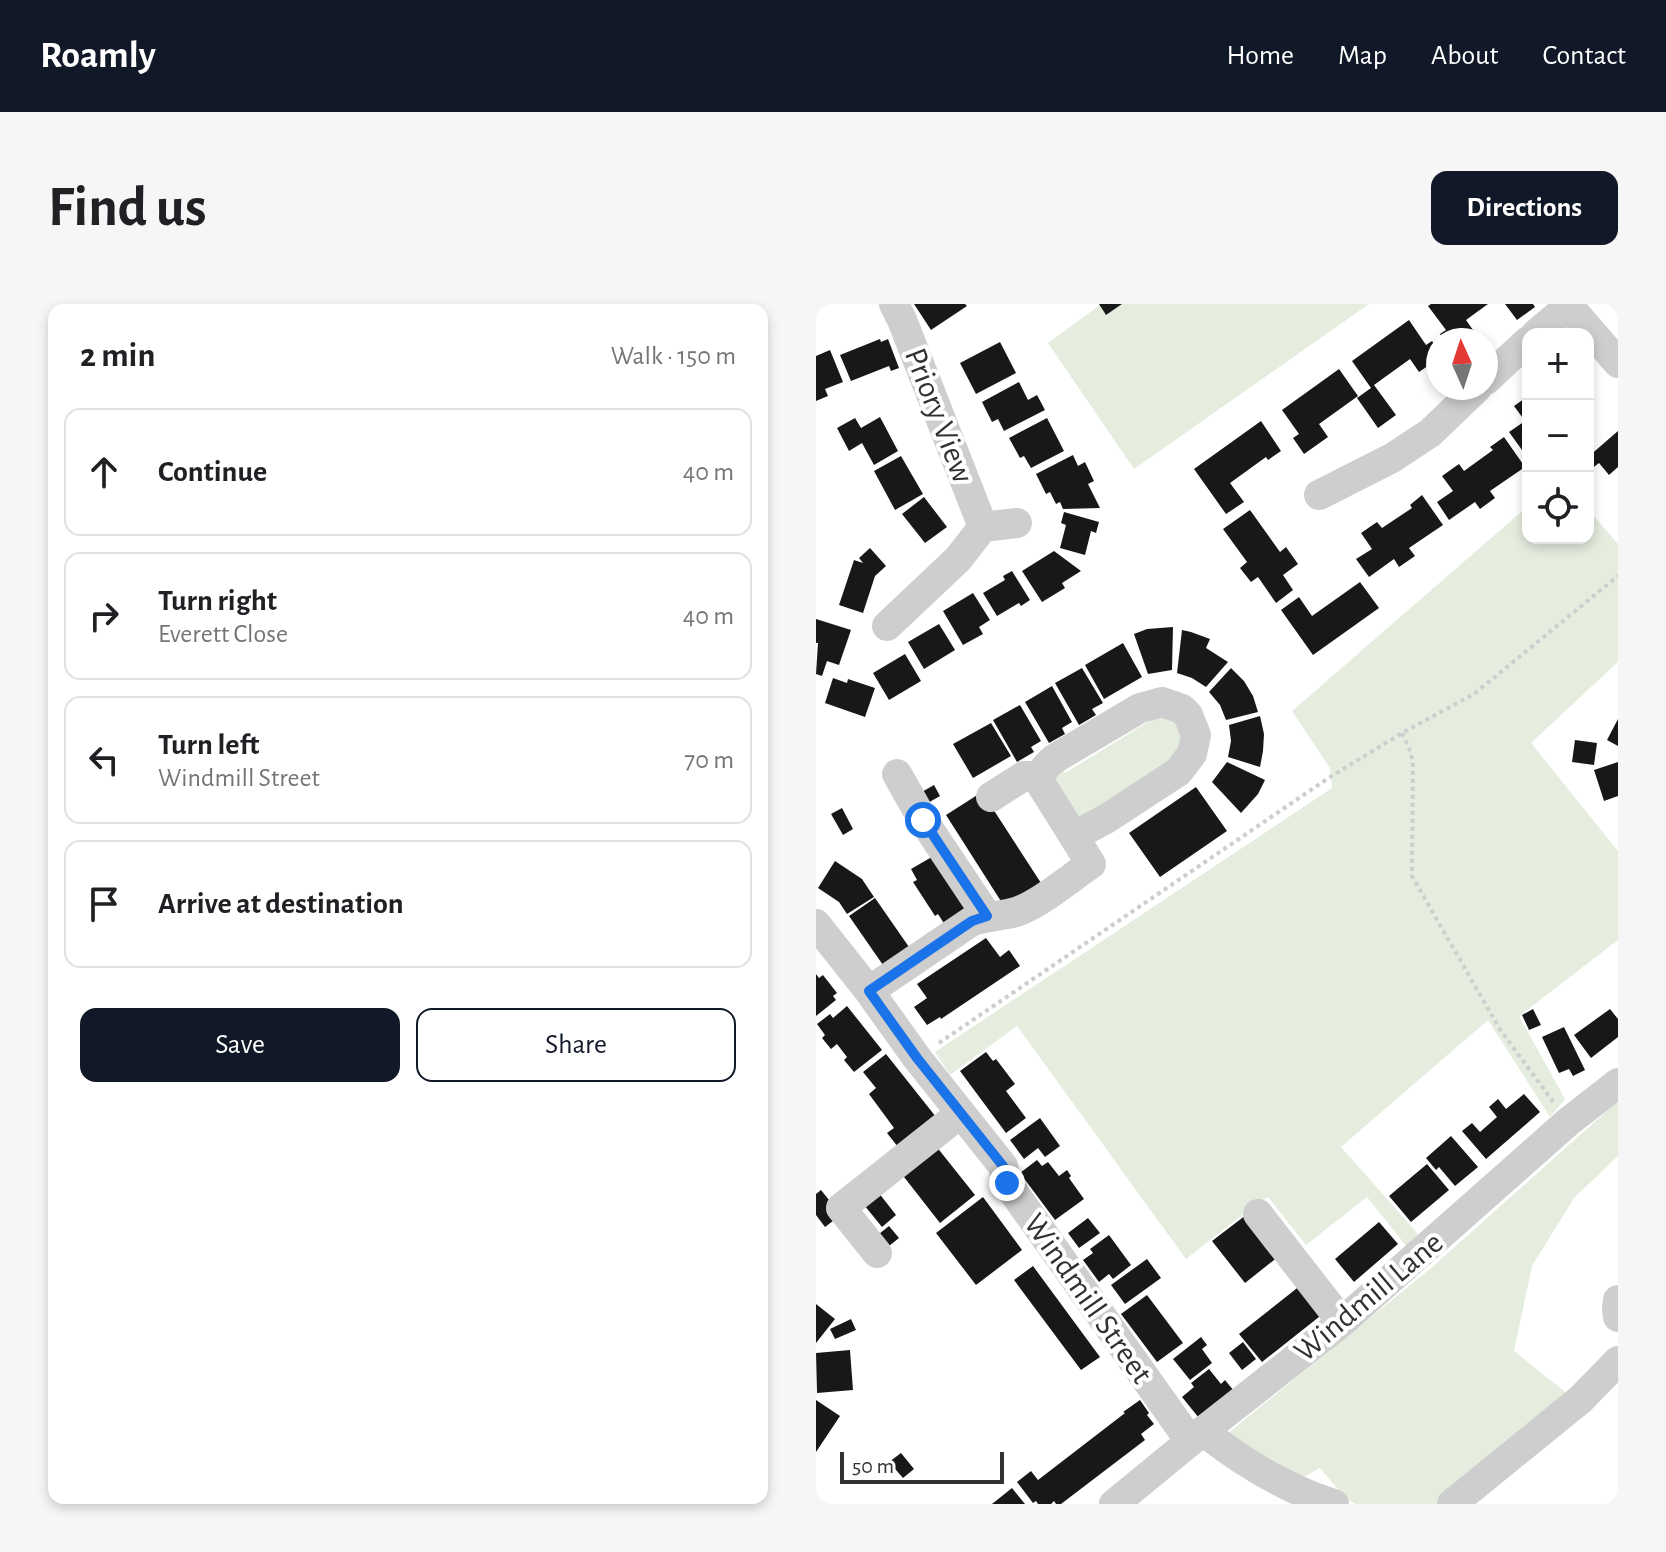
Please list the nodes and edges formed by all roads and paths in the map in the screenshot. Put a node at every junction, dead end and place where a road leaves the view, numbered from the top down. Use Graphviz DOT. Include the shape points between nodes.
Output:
graph roads {
  1 [pos="894,304"];
  2 [pos="1568,305"];
  3 [pos="1543,328"];
  4 [pos="1522,347"];
  5 [pos="1618,363"];
  6 [pos="1498,369"];
  7 [pos="1464,400"];
  8 [pos="1319,495"];
  9 [pos="1017,523"];
  10 [pos="983,527"];
  11 [pos="1618,576"];
  12 [pos="887,626"];
  13 [pos="1402,733"];
  14 [pos="897,774"];
  15 [pos="1040,776"];
  16 [pos="991,797"];
  17 [pos="1074,836"];
  18 [pos="987,916"];
  19 [pos="816,924"];
  20 [pos="869,991"];
  21 [pos="917,1058"];
  22 [pos="1618,1083"];
  23 [pos="961,1113"];
  24 [pos="1568,1122"];
  25 [pos="1258,1214"];
  26 [pos="877,1253"];
  27 [pos="1618,1300"];
  28 [pos="1618,1317"];
  29 [pos="1342,1322"];
  30 [pos="1618,1361"];
  31 [pos="1197,1436"];
  32 [pos="1114,1504"];
  33 [pos="1334,1504"];
  34 [pos="1452,1504"];
  1 -- 10 [label="street, Priory View"];
  2 -- 3 [label="street"];
  2 -- 5 [label="street"];
  4 -- 6 [label="street"];
  7 -- 8 [label="street" via="1430,433 1392,458"];
  9 -- 10 [label="street"];
  10 -- 12 [label="street" via="958,559"];
  11 -- 13 [label="path" via="1474,694"];
  13 -- 21 [label="path"];
  13 -- 24 [label="path" via="1413,762 1412,876 1499,1028"];
  14 -- 18 [label="street"];
  15 -- 16 [label="street" via="1024,776"];
  15 -- 17 [label="street"];
  15 -- 17 [label="street" via="1054,759 1140,708 1162,702 1188,715 1195,745 1178,772"];
  17 -- 18 [label="street" via="1091,864 1028,907"];
  18 -- 20 [label="street"];
  19 -- 20 [label="street, Windmill Street"];
  20 -- 21 [label="street, Windmill Street"];
  21 -- 23 [label="street, Windmill Street"];
  22 -- 24 [label="street, Windmill Lane"];
  23 -- 26 [label="street" via="841,1208"];
  23 -- 31 [label="street, Windmill Street" via="1003,1166 1007,1183"];
  24 -- 29 [label="street, Windmill Lane"];
  25 -- 29 [label="street"];
  27 -- 28 [label="street"];
  29 -- 31 [label="street, Windmill Lane"];
  30 -- 34 [label="street" via="1581,1399"];
  31 -- 32 [label="street, Windmill Lane"];
  31 -- 33 [label="street, Windmill Street"];
}
